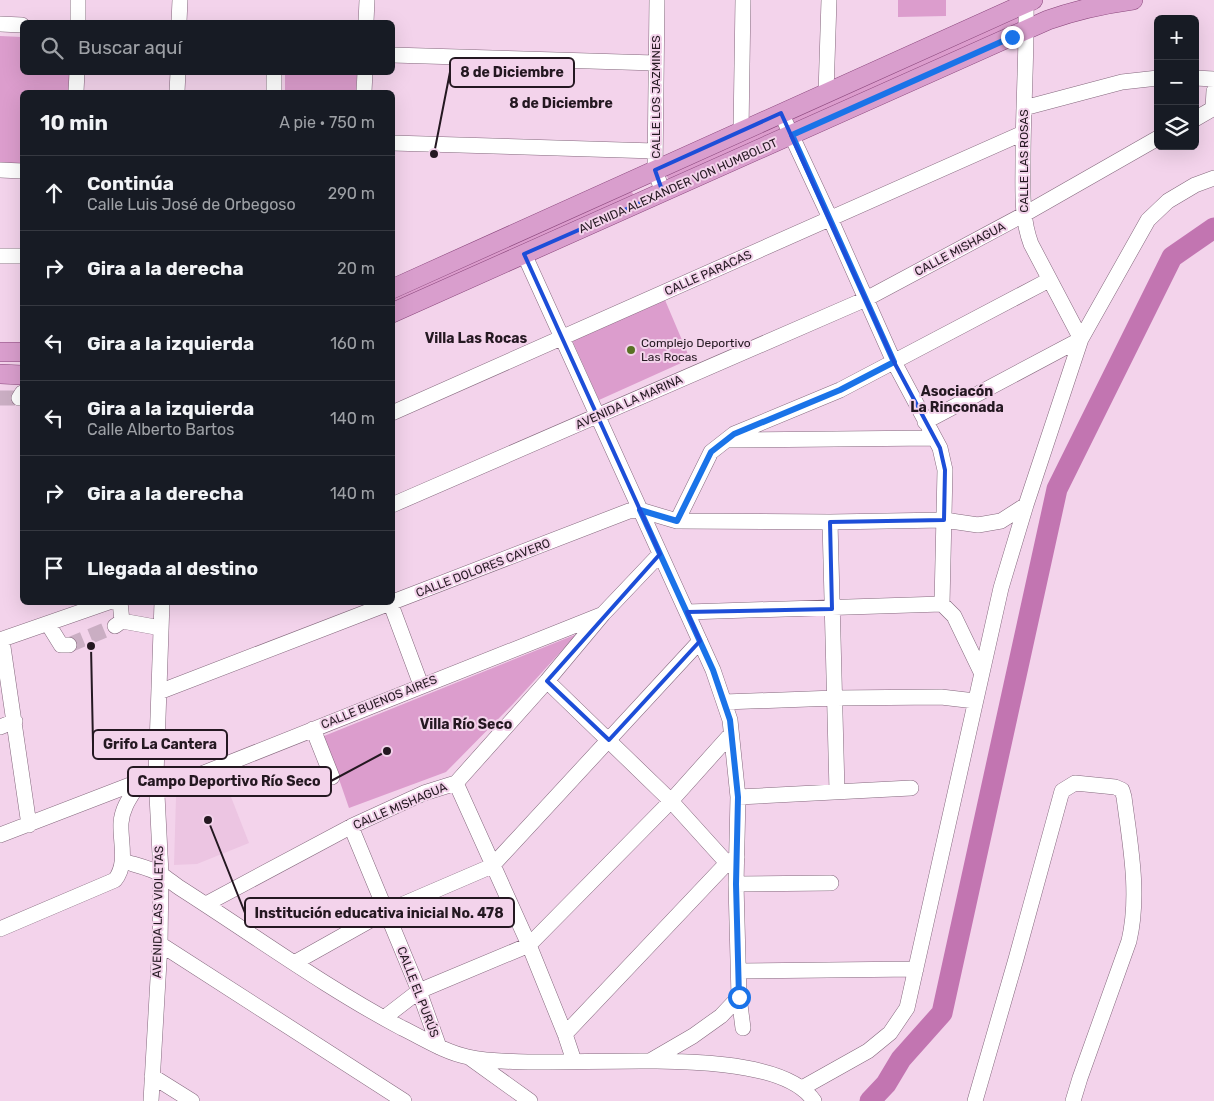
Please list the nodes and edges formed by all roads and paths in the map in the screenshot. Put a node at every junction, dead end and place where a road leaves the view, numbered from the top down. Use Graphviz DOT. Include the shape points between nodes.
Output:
graph roads {
  1 [pos="78,0"];
  2 [pos="180,0"];
  3 [pos="367,0"];
  4 [pos="657,0"];
  5 [pos="743,0"];
  6 [pos="829,0"];
  7 [pos="1134,0"];
  8 [pos="1028,1"];
  9 [pos="78,20"];
  10 [pos="179,20"];
  11 [pos="366,20"];
  12 [pos="0,24"];
  13 [pos="20,25"];
  14 [pos="1027,30"];
  15 [pos="395,55"];
  16 [pos="656,63"];
  17 [pos="76,75"];
  18 [pos="178,75"];
  19 [pos="274,75"];
  20 [pos="364,75"];
  21 [pos="1154,78"];
  22 [pos="1199,78"];
  23 [pos="1214,78"];
  24 [pos="76,90"];
  25 [pos="177,90"];
  26 [pos="274,90"];
  27 [pos="364,90"];
  28 [pos="1214,91"];
  29 [pos="826,93"];
  30 [pos="1024,108"];
  31 [pos="1214,108"];
  32 [pos="781,113"];
  33 [pos="1199,117"];
  34 [pos="741,131"];
  35 [pos="1023,133"];
  36 [pos="792,135"];
  37 [pos="1154,140"];
  38 [pos="395,143"];
  39 [pos="655,151"];
  40 [pos="0,170"];
  41 [pos="655,170"];
  42 [pos="20,171"];
  43 [pos="1214,178"];
  44 [pos="662,193"];
  45 [pos="1023,215"];
  46 [pos="830,218"];
  47 [pos="524,254"];
  48 [pos="0,256"];
  49 [pos="20,256"];
  50 [pos="1049,280"];
  51 [pos="395,288"];
  52 [pos="866,298"];
  53 [pos="395,312"];
  54 [pos="562,338"];
  55 [pos="1082,339"];
  56 [pos="0,352"];
  57 [pos="20,352"];
  58 [pos="894,362"];
  59 [pos="0,374"];
  60 [pos="20,375"];
  61 [pos="395,411"];
  62 [pos="598,417"];
  63 [pos="925,422"];
  64 [pos="934,438"];
  65 [pos="726,440"];
  66 [pos="395,503"];
  67 [pos="1026,505"];
  68 [pos="640,510"];
  69 [pos="944,520"];
  70 [pos="677,521"];
  71 [pos="830,522"];
  72 [pos="660,554"];
  73 [pos="395,601"];
  74 [pos="942,604"];
  75 [pos="101,605"];
  76 [pos="120,605"];
  77 [pos="162,605"];
  78 [pos="385,605"];
  79 [pos="391,605"];
  80 [pos="832,609"];
  81 [pos="687,612"];
  82 [pos="603,614"];
  83 [pos="48,624"];
  84 [pos="161,628"];
  85 [pos="1,640"];
  86 [pos="700,640"];
  87 [pos="69,645"];
  88 [pos="981,672"];
  89 [pos="547,681"];
  90 [pos="421,685"];
  91 [pos="159,692"];
  92 [pos="835,698"];
  93 [pos="975,701"];
  94 [pos="724,702"];
  95 [pos="15,721"];
  96 [pos="0,727"];
  97 [pos="313,729"];
  98 [pos="731,734"];
  99 [pos="609,740"];
  100 [pos="156,775"];
  101 [pos="332,777"];
  102 [pos="141,780"];
  103 [pos="456,783"];
  104 [pos="911,788"];
  105 [pos="837,791"];
  106 [pos="156,792"];
  107 [pos="738,797"];
  108 [pos="671,801"];
  109 [pos="29,825"];
  110 [pos="352,826"];
  111 [pos="0,836"];
  112 [pos="732,860"];
  113 [pos="123,861"];
  114 [pos="492,866"];
  115 [pos="161,874"];
  116 [pos="831,883"];
  117 [pos="736,884"];
  118 [pos="206,904"];
  119 [pos="385,912"];
  120 [pos="0,929"];
  121 [pos="160,944"];
  122 [pos="529,945"];
  123 [pos="294,963"];
  124 [pos="916,969"];
  125 [pos="739,971"];
  126 [pos="419,991"];
  127 [pos="739,997"];
  128 [pos="384,1018"];
  129 [pos="743,1028"];
  130 [pos="565,1034"];
  131 [pos="439,1046"];
  132 [pos="468,1058"];
  133 [pos="574,1061"];
  134 [pos="649,1062"];
  135 [pos="152,1076"];
  136 [pos="809,1095"];
  137 [pos="151,1101"];
  138 [pos="192,1101"];
  139 [pos="404,1101"];
  140 [pos="530,1101"];
  141 [pos="974,1101"];
  142 [pos="1073,1101"];
  1 -- 9 [label="street"];
  2 -- 10 [label="street"];
  3 -- 11 [label="street"];
  4 -- 16 [label="street, CALLE LOS JAZMINES"];
  5 -- 34 [label="street"];
  6 -- 29 [label="street"];
  7 -- 14 [label="main road, AVENIDA ALEXANDER VON HUMBOLDT" via="1066,14"];
  8 -- 14 [label="street, CALLE LAS ROSAS"];
  8 -- 29 [label="main road, AVENIDA ALEXANDER VON HUMBOLDT"];
  12 -- 13 [label="street"];
  14 -- 30 [label="street, CALLE LAS ROSAS"];
  14 -- 36 [label="main road, AVENIDA ALEXANDER VON HUMBOLDT"];
  15 -- 16 [label="street"];
  16 -- 39 [label="street, CALLE LOS JAZMINES"];
  17 -- 24 [label="street"];
  18 -- 25 [label="street"];
  19 -- 26 [label="street"];
  20 -- 27 [label="street"];
  21 -- 30 [label="street" via="1122,82"];
  22 -- 23 [label="street"];
  28 -- 31 [label="street"];
  29 -- 32 [label="main road, AVENIDA ALEXANDER VON HUMBOLDT"];
  30 -- 35 [label="street, CALLE LAS ROSAS"];
  31 -- 33 [label="street"];
  32 -- 34 [label="main road, AVENIDA ALEXANDER VON HUMBOLDT"];
  32 -- 36 [label="street"];
  34 -- 41 [label="main road, AVENIDA ALEXANDER VON HUMBOLDT"];
  35 -- 45 [label="street, CALLE LAS ROSAS"];
  35 -- 46 [label="street, CALLE PARACAS"];
  36 -- 44 [label="main road, AVENIDA ALEXANDER VON HUMBOLDT"];
  36 -- 46 [label="street"];
  37 -- 45 [label="street, CALLE MISHAGUA"];
  38 -- 39 [label="street"];
  39 -- 41 [label="street, CALLE LOS JAZMINES"];
  40 -- 42 [label="street"];
  41 -- 44 [label="street, CALLE LOS JAZMINES"];
  41 -- 51 [label="main road, AVENIDA ALEXANDER VON HUMBOLDT"];
  43 -- 55 [label="street" via="1168,200 1148,220"];
  44 -- 47 [label="main road, AVENIDA ALEXANDER VON HUMBOLDT"];
  45 -- 50 [label="street, CALLE LAS ROSAS" via="1031,244"];
  45 -- 52 [label="street, CALLE MISHAGUA"];
  46 -- 52 [label="street"];
  46 -- 54 [label="street, CALLE PARACAS"];
  47 -- 53 [label="main road, AVENIDA ALEXANDER VON HUMBOLDT"];
  47 -- 54 [label="street"];
  48 -- 49 [label="street"];
  50 -- 55 [label="street, CALLE LAS ROSAS"];
  50 -- 58 [label="street"];
  52 -- 58 [label="street"];
  52 -- 62 [label="street, AVENIDA LA MARINA"];
  54 -- 61 [label="street, CALLE PARACAS"];
  54 -- 62 [label="street"];
  55 -- 63 [label="street"];
  55 -- 67 [label="street"];
  56 -- 57 [label="main road"];
  58 -- 63 [label="street"];
  58 -- 65 [label="street" via="840,390"];
  59 -- 60 [label="main road"];
  62 -- 66 [label="street, AVENIDA LA MARINA"];
  62 -- 68 [label="street"];
  63 -- 64 [label="street"];
  64 -- 65 [label="street"];
  64 -- 69 [label="street" via="945,470"];
  65 -- 70 [label="street" via="711,452"];
  67 -- 69 [label="street" via="1001,521 978,525"];
  67 -- 88 [label="street" via="1001,588"];
  68 -- 70 [label="street"];
  68 -- 72 [label="street"];
  68 -- 73 [label="street, CALLE DOLORES CAVERO" via="629,511"];
  69 -- 71 [label="street"];
  69 -- 74 [label="street"];
  70 -- 71 [label="street"];
  71 -- 80 [label="street"];
  72 -- 81 [label="street"];
  72 -- 82 [label="street, CALLE MISHAGUA"];
  74 -- 80 [label="street"];
  74 -- 88 [label="street" via="954,616"];
  75 -- 83 [label="street"];
  76 -- 84 [label="street" via="118,623"];
  77 -- 84 [label="street, AVENIDA LAS VIOLETAS"];
  78 -- 91 [label="street, CALLE DOLORES CAVERO"];
  79 -- 90 [label="street"];
  80 -- 81 [label="street"];
  80 -- 92 [label="street"];
  81 -- 86 [label="street"];
  82 -- 89 [label="street, CALLE MISHAGUA"];
  82 -- 90 [label="street, CALLE BUENOS AIRES"];
  83 -- 85 [label="street"];
  83 -- 87 [label="street" via="62,645"];
  84 -- 91 [label="street, AVENIDA LAS VIOLETAS"];
  85 -- 95 [label="street"];
  86 -- 94 [label="street"];
  86 -- 99 [label="street"];
  88 -- 93 [label="street"];
  89 -- 99 [label="street"];
  89 -- 103 [label="street, CALLE MISHAGUA"];
  90 -- 97 [label="street, CALLE BUENOS AIRES"];
  91 -- 100 [label="street, AVENIDA LAS VIOLETAS"];
  92 -- 93 [label="street" via="941,697"];
  92 -- 94 [label="street"];
  92 -- 105 [label="street"];
  93 -- 124 [label="street"];
  94 -- 98 [label="street"];
  95 -- 96 [label="street"];
  95 -- 109 [label="street"];
  97 -- 101 [label="street"];
  97 -- 106 [label="street, CALLE BUENOS AIRES"];
  98 -- 107 [label="street"];
  98 -- 108 [label="street"];
  99 -- 108 [label="street"];
  99 -- 114 [label="street"];
  100 -- 102 [label="street"];
  100 -- 106 [label="street, AVENIDA LAS VIOLETAS"];
  102 -- 109 [label="street"];
  102 -- 113 [label="street" via="125,806 121,822"];
  103 -- 110 [label="street, CALLE MISHAGUA" via="424,793"];
  103 -- 114 [label="street"];
  104 -- 105 [label="street"];
  105 -- 107 [label="street"];
  106 -- 115 [label="street, AVENIDA LAS VIOLETAS"];
  107 -- 112 [label="street"];
  108 -- 112 [label="street"];
  108 -- 122 [label="street"];
  109 -- 111 [label="street"];
  110 -- 118 [label="street, CALLE MISHAGUA"];
  110 -- 119 [label="street, CALLE EL PURÚS"];
  112 -- 117 [label="street"];
  112 -- 130 [label="street"];
  113 -- 115 [label="street"];
  113 -- 120 [label="street" via="116,880"];
  114 -- 119 [label="street"];
  114 -- 122 [label="street"];
  115 -- 118 [label="street"];
  115 -- 121 [label="street, AVENIDA LAS VIOLETAS"];
  116 -- 117 [label="street"];
  117 -- 125 [label="street"];
  118 -- 123 [label="street"];
  119 -- 123 [label="street"];
  119 -- 126 [label="street, CALLE EL PURÚS"];
  121 -- 135 [label="street, AVENIDA LAS VIOLETAS"];
  121 -- 139 [label="street"];
  122 -- 126 [label="street"];
  122 -- 130 [label="street"];
  123 -- 128 [label="street"];
  124 -- 125 [label="street"];
  124 -- 136 [label="street" via="907,1008 890,1033"];
  125 -- 127 [label="street"];
  126 -- 128 [label="street"];
  126 -- 131 [label="street, CALLE EL PURÚS"];
  127 -- 129 [label="street"];
  127 -- 134 [label="street" via="721,1016 694,1036"];
  128 -- 131 [label="street"];
  130 -- 133 [label="street"];
  131 -- 132 [label="street"];
  132 -- 133 [label="street"];
  132 -- 140 [label="street"];
  133 -- 134 [label="street"];
  134 -- 136 [label="street" via="698,1062 767,1072 788,1080"];
  135 -- 137 [label="street, AVENIDA LAS VIOLETAS"];
  135 -- 138 [label="street"];
  141 -- 142 [label="street" via="1062,791 1074,783 1122,790 1134,895 1129,941"];
}
